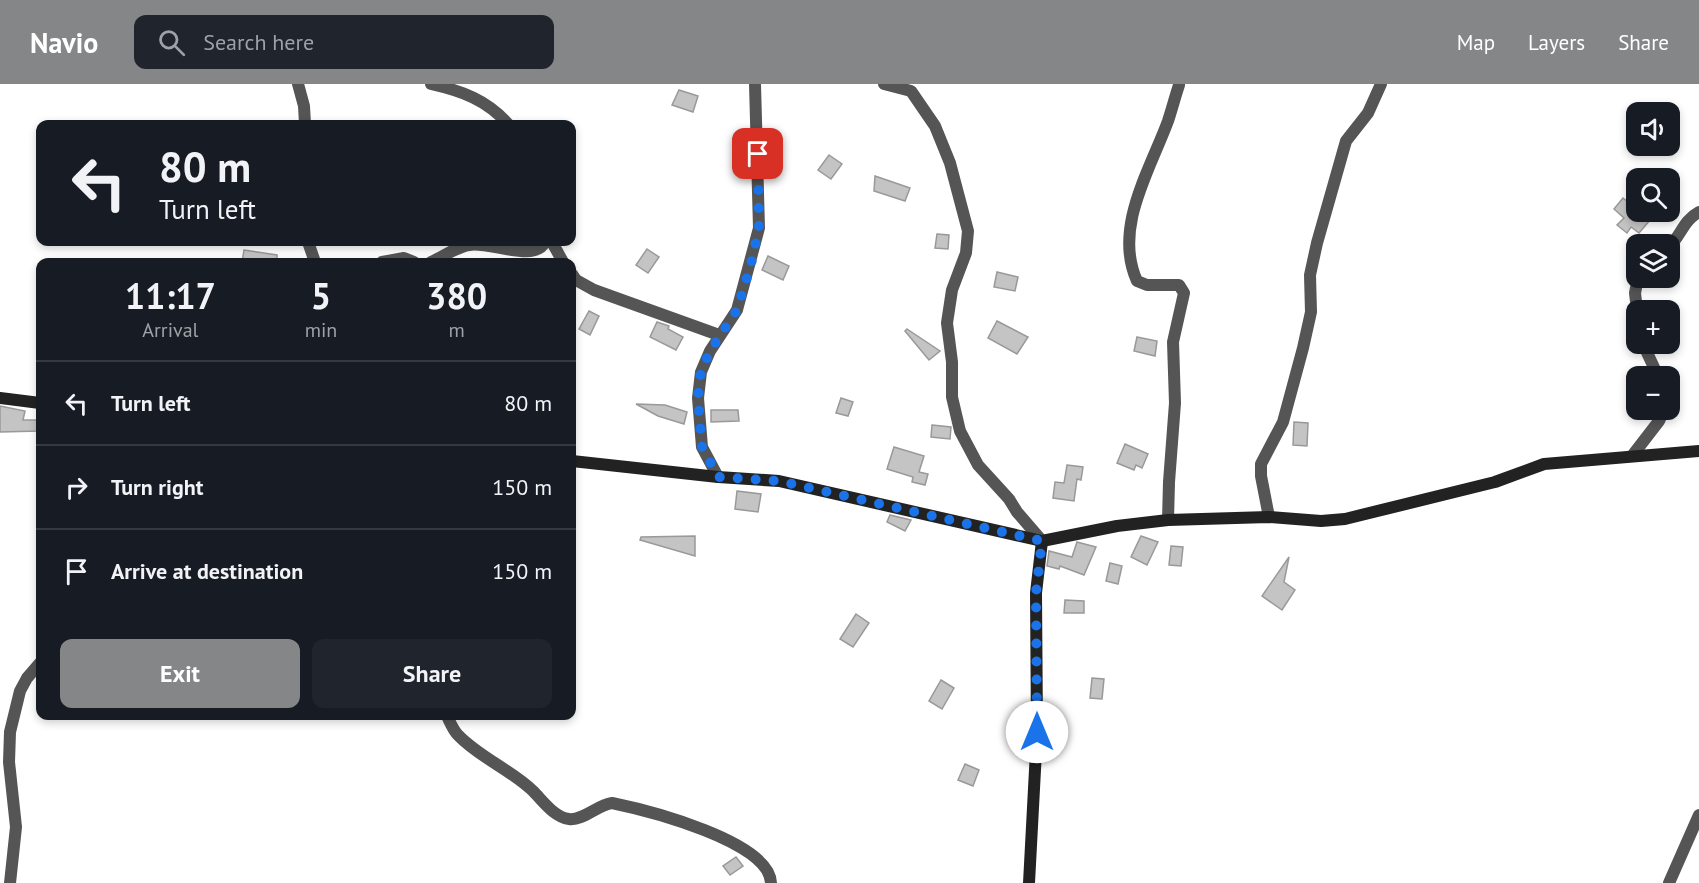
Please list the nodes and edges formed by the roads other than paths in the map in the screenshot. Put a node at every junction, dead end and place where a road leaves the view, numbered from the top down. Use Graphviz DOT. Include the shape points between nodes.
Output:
graph roads {
  1 [pos="298,84"];
  2 [pos="431,84"];
  3 [pos="755,84"];
  4 [pos="884,84"];
  5 [pos="1381,84"];
  6 [pos="1179,85"];
  7 [pos="305,120"];
  8 [pos="504,120"];
  9 [pos="1699,212"];
  10 [pos="1680,235"];
  11 [pos="466,246"];
  12 [pos="496,246"];
  13 [pos="542,246"];
  14 [pos="440,258"];
  15 [pos="576,280"];
  16 [pos="719,335"];
  17 [pos="0,398"];
  18 [pos="36,402"];
  19 [pos="1659,420"];
  20 [pos="1699,452"];
  21 [pos="1632,456"];
  22 [pos="576,461"];
  23 [pos="718,477"];
  24 [pos="1269,517"];
  25 [pos="1168,520"];
  26 [pos="1042,541"];
  27 [pos="36,668"];
  28 [pos="449,720"];
  29 [pos="1699,815"];
  30 [pos="10,883"];
  31 [pos="771,883"];
  32 [pos="1029,883"];
  33 [pos="1669,883"];
  1 -- 7 [label="street"];
  2 -- 8 [label="street" via="472,95"];
  3 -- 16 [label="street" via="759,228 737,310"];
  4 -- 26 [label="street" via="911,91 935,126 950,163 968,231 947,323 952,397 960,431 978,465"];
  5 -- 24 [label="street" via="1368,113 1346,141 1317,243 1310,275 1310,320 1299,368 1280,430 1261,464"];
  6 -- 25 [label="street" via="1129,233 1137,281 1147,285 1179,285 1184,293 1173,342 1175,403"];
  9 -- 10 [label="street" via="1687,220"];
  11 -- 14 [label="street"];
  12 -- 13 [label="street" via="530,252"];
  15 -- 16 [label="street"];
  16 -- 23 [label="street" via="701,372 698,398 702,447"];
  17 -- 18 [label="street"];
  19 -- 21 [label="street"];
  20 -- 21 [label="street"];
  21 -- 24 [label="street" via="1544,464 1495,482 1345,519"];
  22 -- 23 [label="street"];
  23 -- 26 [label="street" via="779,481"];
  24 -- 25 [label="street"];
  25 -- 26 [label="street"];
  26 -- 32 [label="street" via="1036,593 1037,732"];
  27 -- 30 [label="street" via="20,691 10,732 16,827"];
  28 -- 31 [label="street" via="457,734 515,775 555,813 574,819 612,803 687,824 746,851 764,864"];
  29 -- 33 [label="street"];
}
